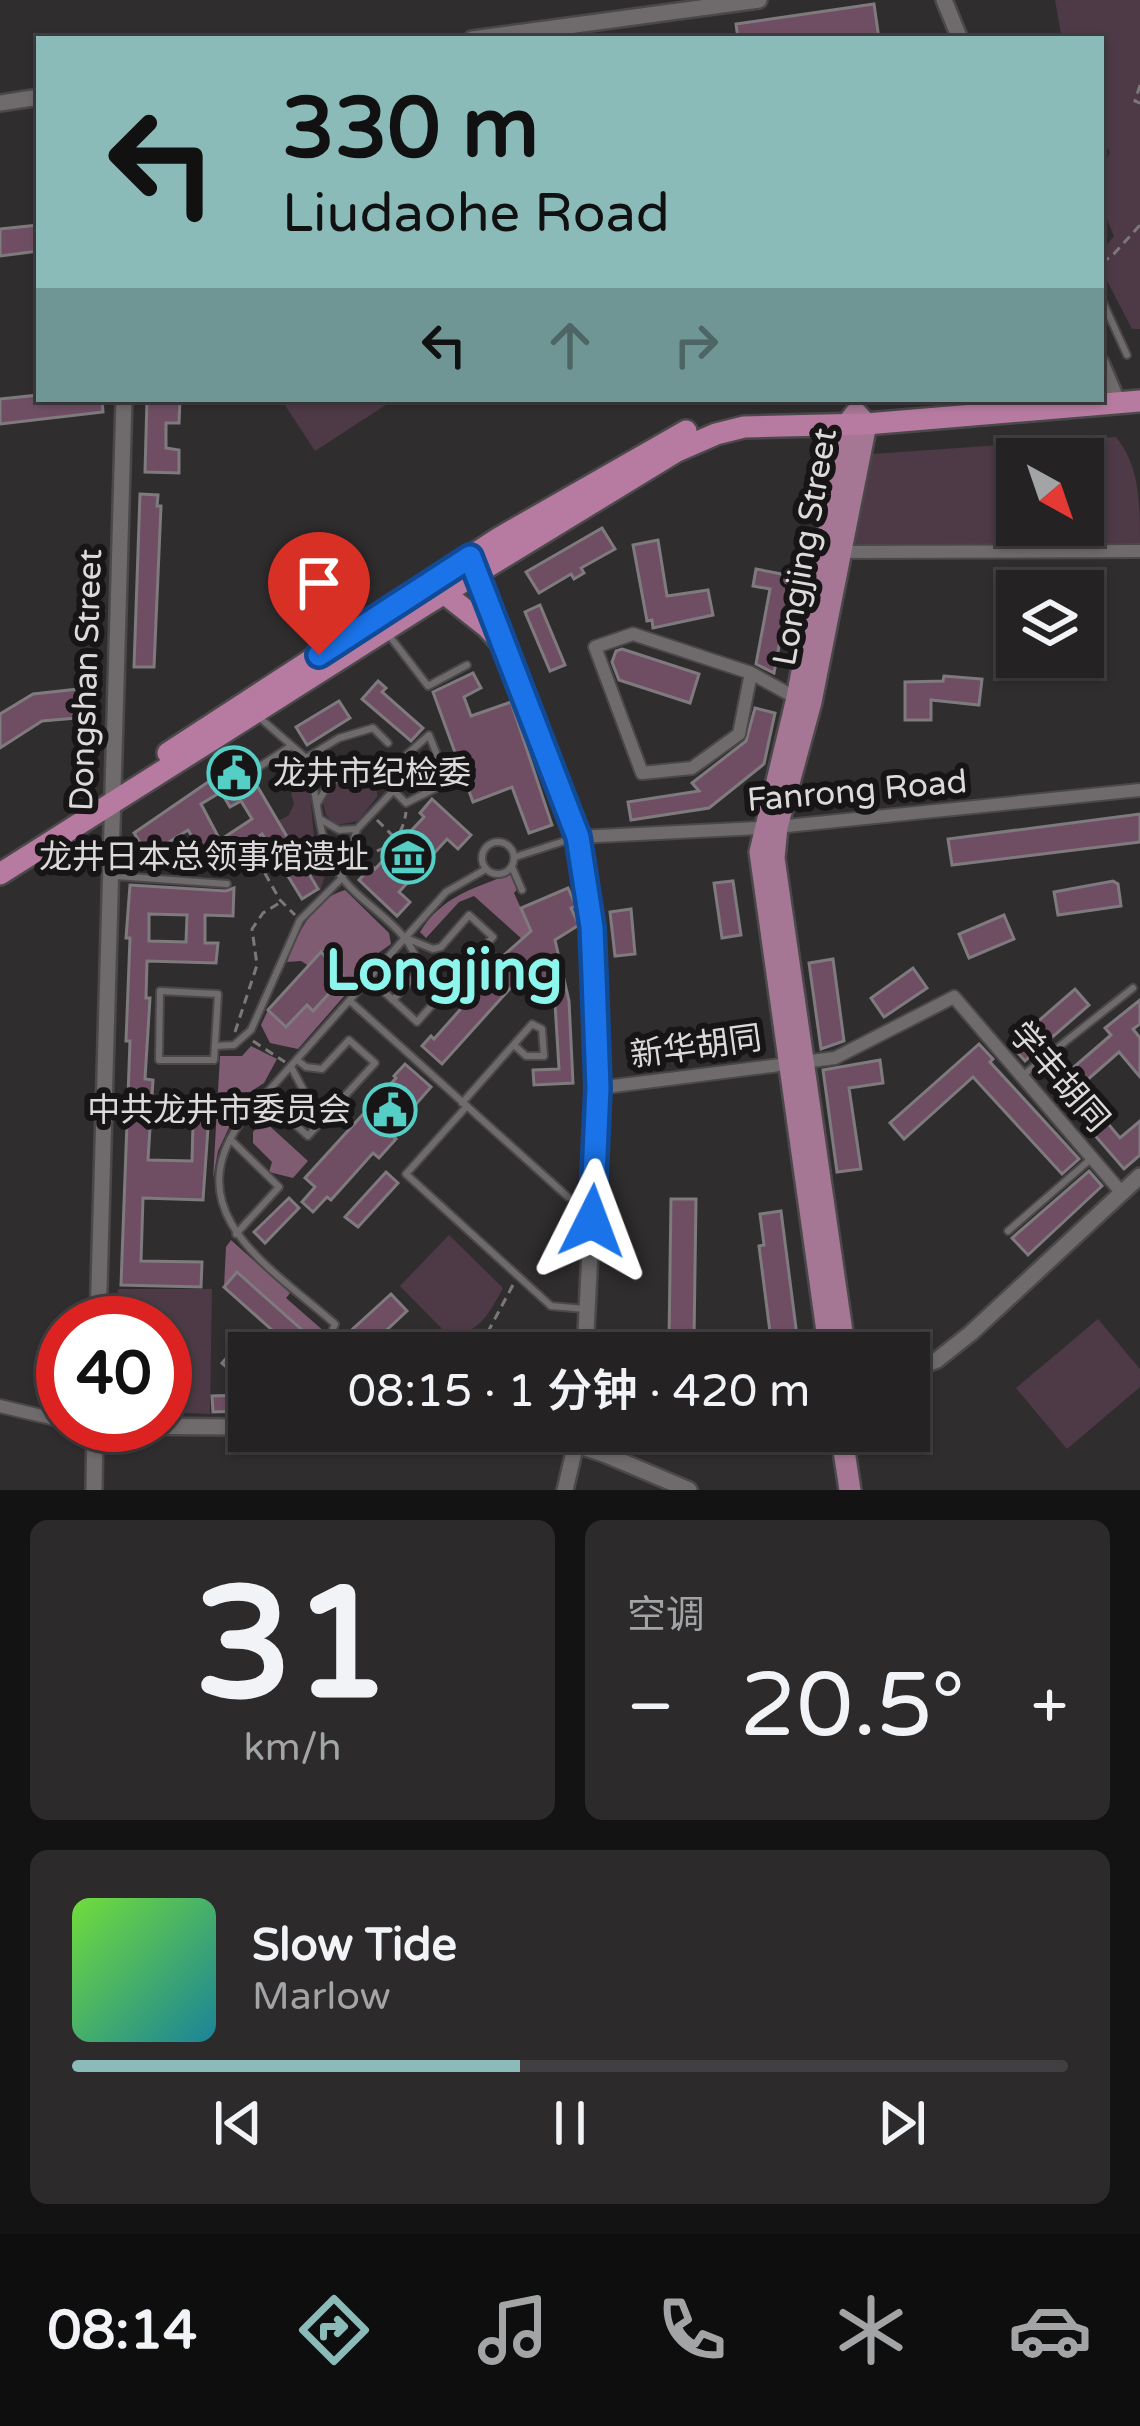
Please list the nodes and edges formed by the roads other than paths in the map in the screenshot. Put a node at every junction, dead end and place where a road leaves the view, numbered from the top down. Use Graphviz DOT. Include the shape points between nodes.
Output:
graph roads {
  1 [pos="759,0"];
  2 [pos="944,0"];
  3 [pos="494,36"];
  4 [pos="958,36"];
  5 [pos="36,98"];
  6 [pos="0,103"];
  7 [pos="1104,305"];
  8 [pos="1127,355"];
  9 [pos="1104,369"];
  10 [pos="1140,388"];
  11 [pos="1118,396"];
  12 [pos="124,402"];
  13 [pos="991,402"];
  14 [pos="1053,402"];
  15 [pos="857,420"];
  16 [pos="1140,551"];
  17 [pos="842,552"];
  18 [pos="473,566"];
  19 [pos="445,593"];
  20 [pos="386,631"];
  21 [pos="505,647"];
  22 [pos="467,665"];
  23 [pos="751,674"];
  24 [pos="804,700"];
  25 [pos="250,709"];
  26 [pos="388,743"];
  27 [pos="291,746"];
  28 [pos="306,758"];
  29 [pos="355,764"];
  30 [pos="374,771"];
  31 [pos="251,772"];
  32 [pos="394,790"];
  33 [pos="1140,790"];
  34 [pos="113,796"];
  35 [pos="316,806"];
  36 [pos="320,819"];
  37 [pos="770,827"];
  38 [pos="357,829"];
  39 [pos="578,837"];
  40 [pos="514,857"];
  41 [pos="0,859"];
  42 [pos="512,867"];
  43 [pos="486,868"];
  44 [pos="0,874"];
  45 [pos="112,875"];
  46 [pos="342,878"];
  47 [pos="227,884"];
  48 [pos="522,890"];
  49 [pos="406,938"];
  50 [pos="1132,988"];
  51 [pos="383,991"];
  52 [pos="954,997"];
  53 [pos="393,1000"];
  54 [pos="350,1001"];
  55 [pos="514,1045"];
  56 [pos="214,1046"];
  57 [pos="795,1060"];
  58 [pos="294,1064"];
  59 [pos="1022,1076"];
  60 [pos="598,1088"];
  61 [pos="465,1104"];
  62 [pos="276,1107"];
  63 [pos="285,1116"];
  64 [pos="230,1139"];
  65 [pos="1092,1158"];
  66 [pos="1140,1176"];
  67 [pos="1122,1193"];
  68 [pos="568,1198"];
  69 [pos="1008,1231"];
  70 [pos="236,1234"];
  71 [pos="99,1296"];
  72 [pos="587,1310"];
  73 [pos="332,1332"];
  74 [pos="586,1332"];
  75 [pos="827,1332"];
  76 [pos="841,1332"];
  77 [pos="930,1363"];
  78 [pos="0,1406"];
  79 [pos="36,1415"];
  80 [pos="192,1427"];
  81 [pos="228,1427"];
  82 [pos="95,1452"];
  83 [pos="574,1452"];
  84 [pos="609,1452"];
  85 [pos="845,1452"];
  86 [pos="858,1452"];
  87 [pos="94,1490"];
  88 [pos="565,1490"];
  89 [pos="689,1490"];
  90 [pos="850,1490"];
  91 [pos="863,1490"];
  1 -- 3 [label="street"];
  2 -- 4 [label="street"];
  5 -- 6 [label="street"];
  7 -- 8 [label="lane"];
  9 -- 11 [label="street"];
  10 -- 11 [label="highway"];
  12 -- 34 [label="street, Dongshan Street"];
  13 -- 15 [label="highway"];
  14 -- 15 [label="highway"];
  15 -- 17 [label="main road, Longjing Street"];
  15 -- 18 [label="highway" via="747,412 696,426"];
  15 -- 24 [label="main road, Longjing Street"];
  16 -- 17 [label="street"];
  17 -- 24 [label="main road, Longjing Street"];
  18 -- 19 [label="highway"];
  18 -- 21 [label="street"];
  18 -- 25 [label="highway"];
  19 -- 20 [label="highway"];
  19 -- 21 [label="highway"];
  20 -- 22 [label="lane" via="428,686"];
  20 -- 25 [label="highway"];
  21 -- 39 [label="street"];
  23 -- 23 [label="street" via="633,634 595,646 642,773 692,768 740,734"];
  23 -- 24 [label="street"];
  24 -- 37 [label="main road, Longjing Street"];
  25 -- 27 [label="lane"];
  25 -- 34 [label="highway"];
  26 -- 28 [label="lane" via="373,728"];
  27 -- 28 [label="lane"];
  27 -- 31 [label="lane"];
  28 -- 29 [label="lane"];
  28 -- 35 [label="lane"];
  29 -- 30 [label="lane"];
  29 -- 35 [label="lane"];
  30 -- 32 [label="lane"];
  30 -- 32 [label="lane" via="429,735 448,782 406,803"];
  32 -- 38 [label="lane"];
  33 -- 37 [label="street, Fanrong Road"];
  34 -- 41 [label="highway"];
  34 -- 44 [label="highway"];
  34 -- 45 [label="street, Dongshan Street"];
  35 -- 36 [label="lane"];
  36 -- 38 [label="lane"];
  36 -- 46 [label="lane"];
  37 -- 39 [label="street, Fanrong Road"];
  37 -- 57 [label="main road, Longjing Street"];
  38 -- 46 [label="lane"];
  39 -- 40 [label="lane"];
  39 -- 60 [label="street" via="592,927"];
  40 -- 42 [label="lane"];
  40 -- 43 [label="lane" via="506,844 491,844 482,856"];
  42 -- 43 [label="lane" via="498,875"];
  42 -- 48 [label="lane"];
  43 -- 49 [label="lane" via="446,892"];
  45 -- 47 [label="lane"];
  45 -- 71 [label="street, Dongshan Street"];
  46 -- 49 [label="lane"];
  46 -- 56 [label="lane" via="300,920 245,1038"];
  49 -- 53 [label="lane" via="420,970"];
  49 -- 53 [label="lane" via="441,947 470,915 493,937 417,1022"];
  49 -- 54 [label="lane"];
  50 -- 59 [label="lane"];
  51 -- 53 [label="lane"];
  52 -- 57 [label="street, 新华胡同" via="835,1058"];
  52 -- 59 [label="street, 学丰胡同"];
  54 -- 58 [label="lane"];
  54 -- 61 [label="lane"];
  55 -- 55 [label="lane" via="526,1056 544,1056 542,1029 532,1024"];
  55 -- 61 [label="lane"];
  56 -- 56 [label="lane" via="218,994 160,991 159,1060 214,1060"];
  57 -- 60 [label="street, 新华胡同"];
  57 -- 75 [label="main road, Longjing Street"];
  57 -- 76 [label="main road, Longjing Street"];
  58 -- 63 [label="lane" via="304,1091"];
  58 -- 63 [label="lane" via="322,1069 349,1040 375,1063 308,1136"];
  58 -- 64 [label="lane"];
  59 -- 65 [label="street, 学丰胡同"];
  60 -- 72 [label="street"];
  61 -- 68 [label="lane"];
  61 -- 72 [label="lane" via="406,1174 550,1306"];
  62 -- 63 [label="lane"];
  64 -- 70 [label="lane" via="218,1174"];
  64 -- 70 [label="lane" via="279,1187"];
  65 -- 67 [label="street, 学丰胡同"];
  65 -- 69 [label="lane"];
  66 -- 67 [label="street"];
  67 -- 77 [label="street"];
  70 -- 73 [label="lane" via="335,1324"];
  72 -- 74 [label="street"];
  78 -- 79 [label="street"];
  80 -- 81 [label="street"];
  82 -- 87 [label="street"];
  83 -- 88 [label="street"];
  84 -- 89 [label="street"];
  85 -- 90 [label="main road"];
  86 -- 91 [label="main road"];
}
